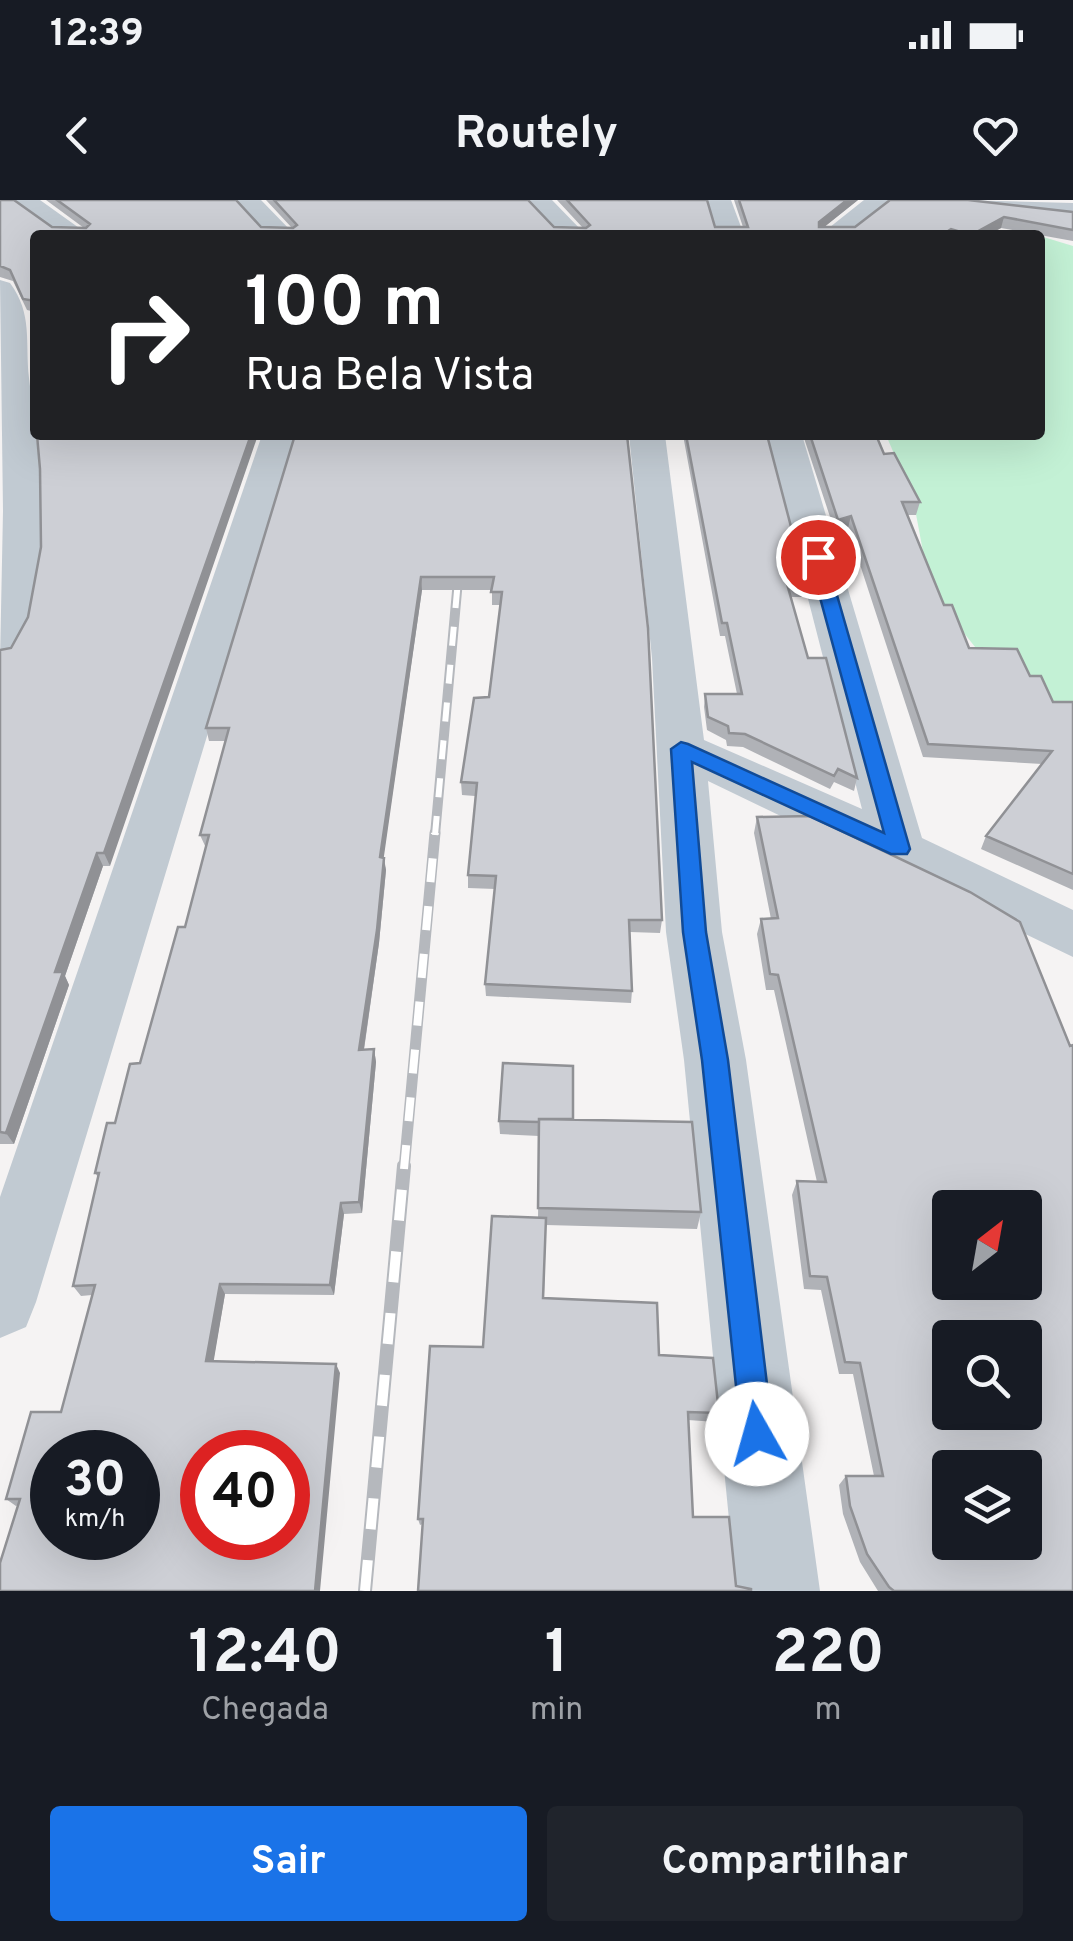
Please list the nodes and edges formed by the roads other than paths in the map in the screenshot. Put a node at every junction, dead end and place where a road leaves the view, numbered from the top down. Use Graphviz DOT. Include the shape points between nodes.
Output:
graph roads {
  1 [pos="24,200"];
  2 [pos="247,200"];
  3 [pos="537,200"];
  4 [pos="718,200"];
  5 [pos="881,200"];
  6 [pos="968,200"];
  7 [pos="0,203"];
  8 [pos="1073,212"];
  9 [pos="65,227"];
  10 [pos="276,230"];
  11 [pos="567,230"];
  12 [pos="728,230"];
  13 [pos="841,230"];
  14 [pos="0,289"];
  15 [pos="24,345"];
  16 [pos="26,402"];
  17 [pos="278,440"];
  18 [pos="648,440"];
  19 [pos="785,440"];
  20 [pos="0,647"];
  21 [pos="681,749"];
  22 [pos="899,849"];
  23 [pos="1066,943"];
  24 [pos="18,1185"];
  25 [pos="0,1302"];
  26 [pos="778,1591"];
  1 -- 9 [label="street"];
  2 -- 10 [label="street"];
  3 -- 11 [label="street"];
  4 -- 12 [label="street"];
  5 -- 13 [label="street"];
  6 -- 8 [label="street"];
  7 -- 9 [label="street"];
  14 -- 15 [label="street"];
  15 -- 16 [label="street" via="12,367"];
  16 -- 20 [label="street" via="16,604"];
  17 -- 24 [label="street"];
  18 -- 21 [label="street"];
  19 -- 22 [label="street"];
  21 -- 22 [label="street"];
  21 -- 26 [label="street" via="694,932"];
  22 -- 23 [label="street"];
  24 -- 25 [label="street"];
}
